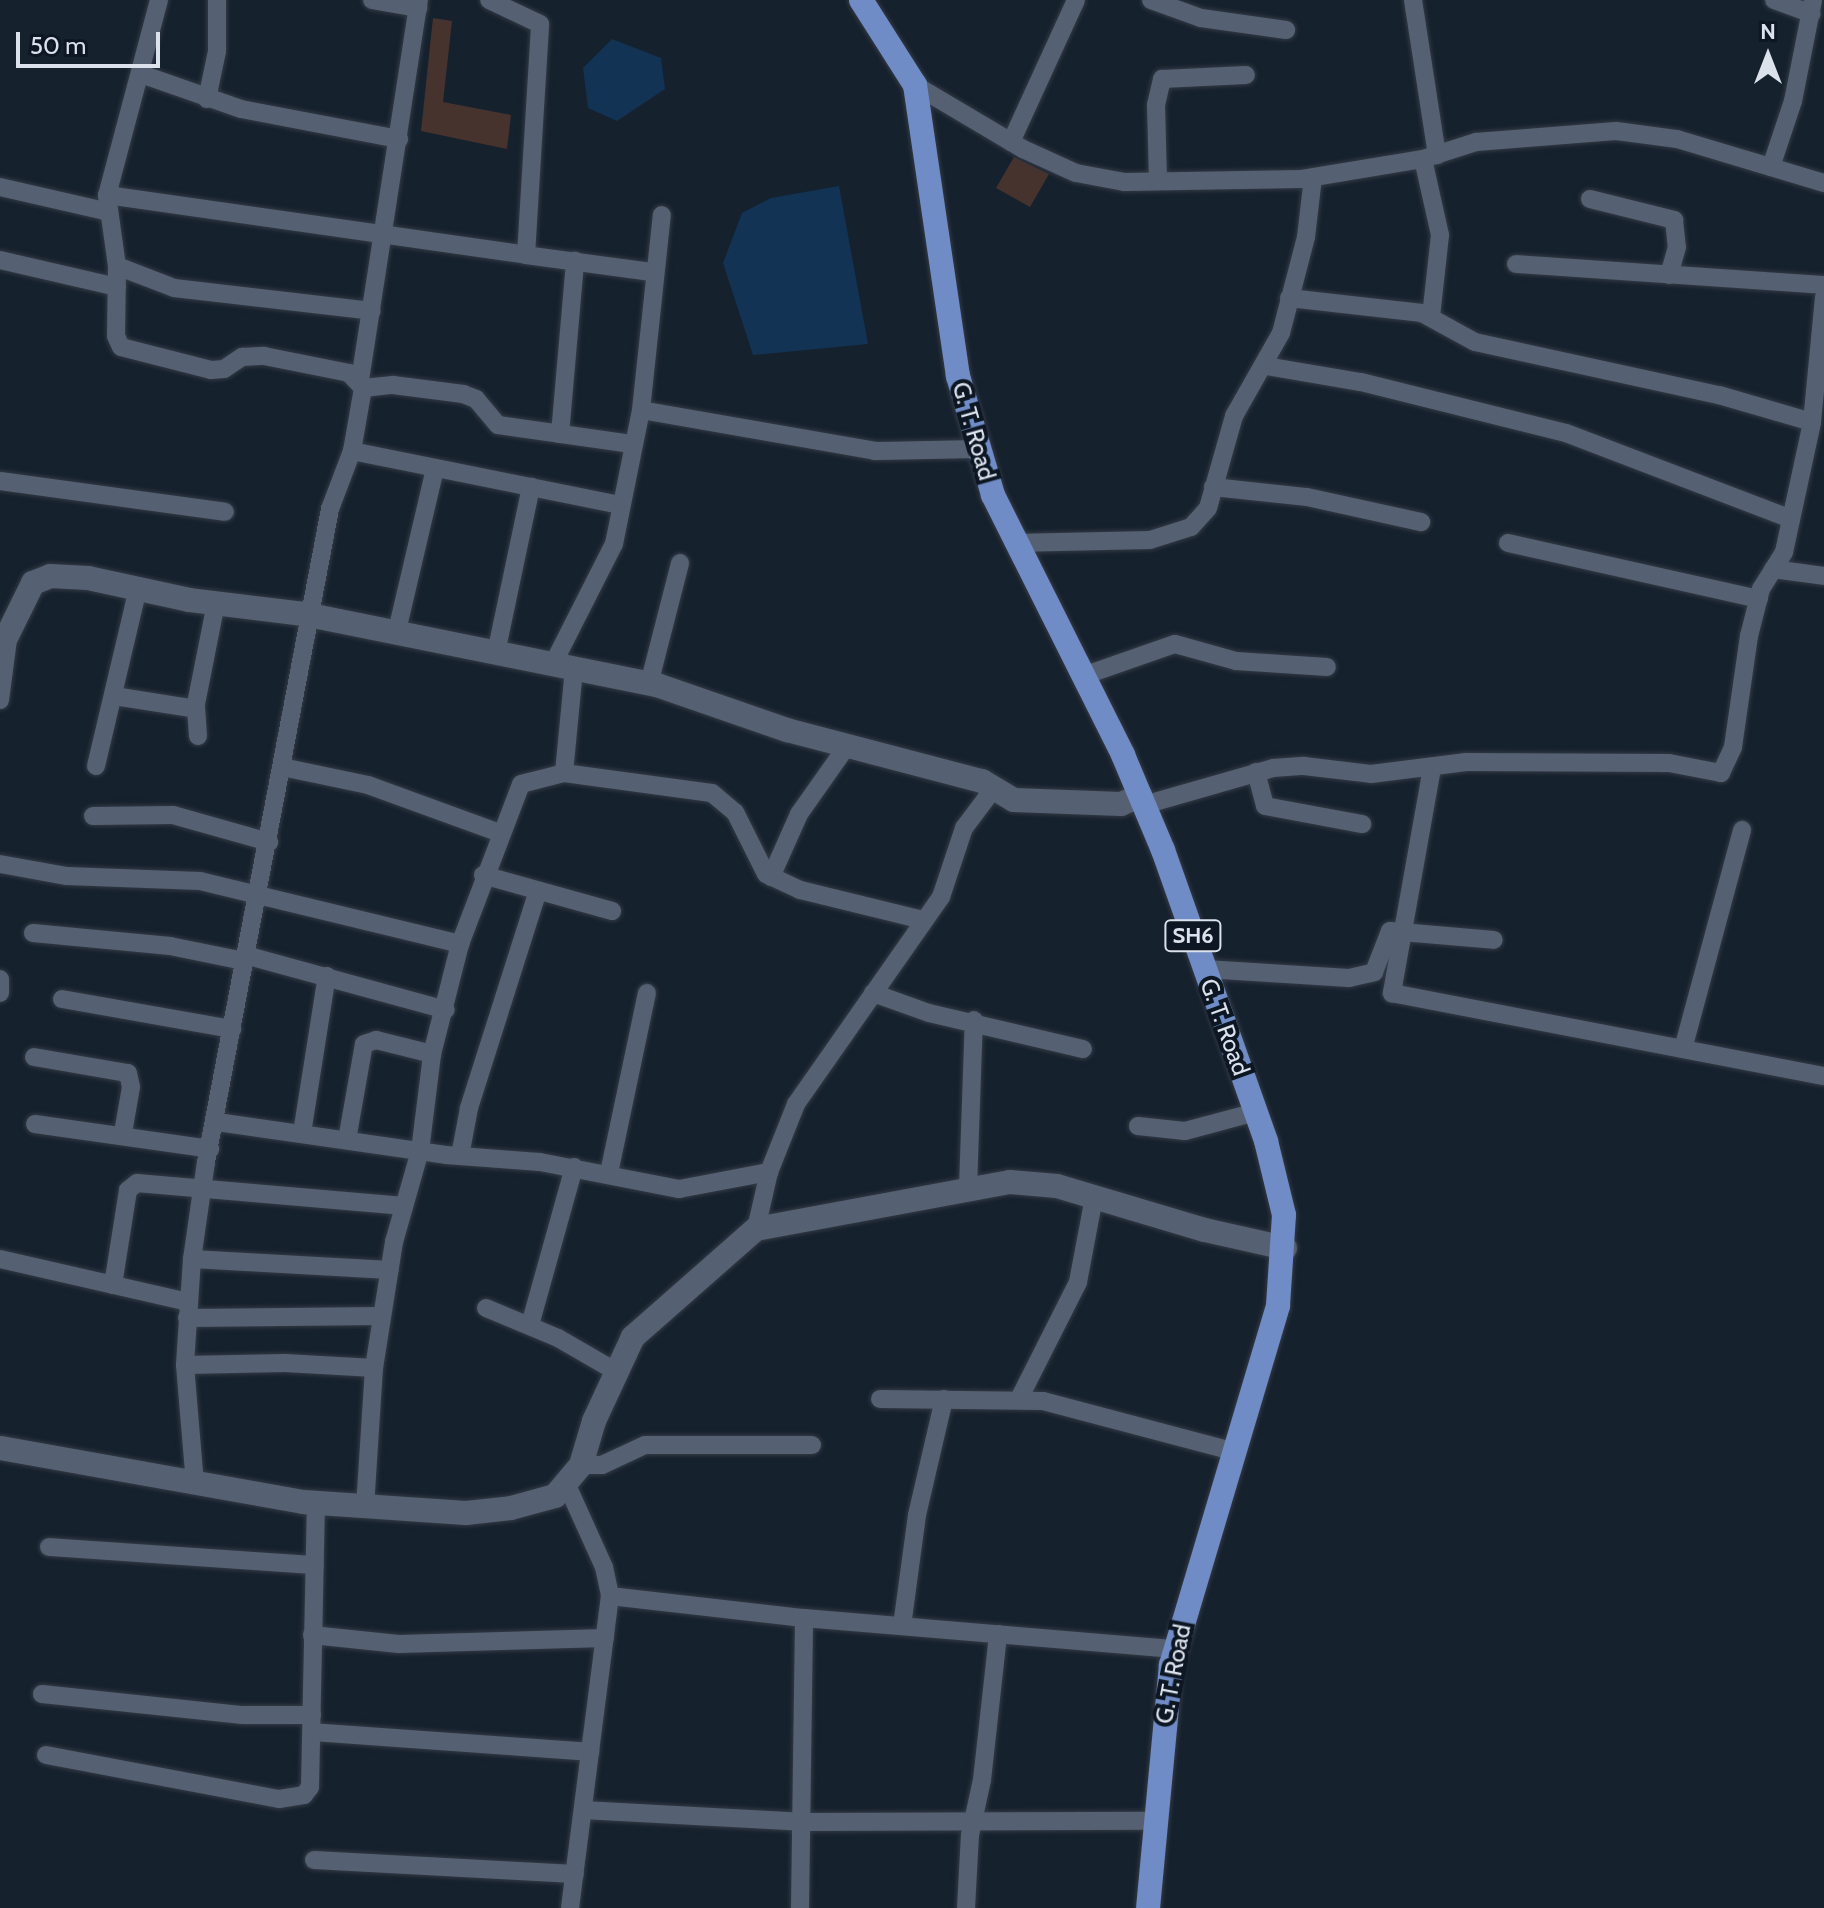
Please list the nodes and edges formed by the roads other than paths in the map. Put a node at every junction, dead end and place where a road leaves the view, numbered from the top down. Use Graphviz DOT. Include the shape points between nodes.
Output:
graph roads {
  1 [pos="159,0"];
  2 [pos="217,0"];
  3 [pos="372,0"];
  4 [pos="489,0"];
  5 [pos="861,0"];
  6 [pos="1076,0"];
  7 [pos="1151,0"];
  8 [pos="1413,0"];
  9 [pos="1774,0"];
  10 [pos="419,4"];
  11 [pos="1812,7"];
  12 [pos="1286,30"];
  13 [pos="141,74"];
  14 [pos="1246,75"];
  15 [pos="915,85"];
  16 [pos="207,99"];
  17 [pos="399,139"];
  18 [pos="1011,142"];
  19 [pos="1430,157"];
  20 [pos="1771,167"];
  21 [pos="1313,177"];
  22 [pos="1158,181"];
  23 [pos="1824,183"];
  24 [pos="0,187"];
  25 [pos="1590,199"];
  26 [pos="108,204"];
  27 [pos="662,215"];
  28 [pos="384,239"];
  29 [pos="526,255"];
  30 [pos="0,260"];
  31 [pos="575,261"];
  32 [pos="1516,264"];
  33 [pos="117,266"];
  34 [pos="652,272"];
  35 [pos="1669,275"];
  36 [pos="1824,285"];
  37 [pos="117,287"];
  38 [pos="1824,297"];
  39 [pos="1289,298"];
  40 [pos="372,311"];
  41 [pos="1431,317"];
  42 [pos="1266,366"];
  43 [pos="362,384"];
  44 [pos="1821,386"];
  45 [pos="641,410"];
  46 [pos="1812,422"];
  47 [pos="560,434"];
  48 [pos="632,444"];
  49 [pos="977,449"];
  50 [pos="352,451"];
  51 [pos="435,469"];
  52 [pos="0,481"];
  53 [pos="531,487"];
  54 [pos="1213,487"];
  55 [pos="619,505"];
  56 [pos="225,512"];
  57 [pos="1791,519"];
  58 [pos="1421,522"];
  59 [pos="1014,543"];
  60 [pos="1508,543"];
  61 [pos="680,563"];
  62 [pos="1773,569"];
  63 [pos="1824,576"];
  64 [pos="138,589"];
  65 [pos="1759,599"];
  66 [pos="216,603"];
  67 [pos="314,616"];
  68 [pos="396,635"];
  69 [pos="4,644"];
  70 [pos="496,653"];
  71 [pos="564,666"];
  72 [pos="1327,667"];
  73 [pos="1083,676"];
  74 [pos="649,684"];
  75 [pos="114,696"];
  76 [pos="0,700"];
  77 [pos="196,709"];
  78 [pos="198,736"];
  79 [pos="847,746"];
  80 [pos="96,766"];
  81 [pos="282,767"];
  82 [pos="1432,768"];
  83 [pos="1256,772"];
  84 [pos="564,773"];
  85 [pos="994,788"];
  86 [pos="1142,800"];
  87 [pos="93,816"];
  88 [pos="1362,824"];
  89 [pos="1742,830"];
  90 [pos="500,833"];
  91 [pos="269,842"];
  92 [pos="0,864"];
  93 [pos="483,875"];
  94 [pos="771,877"];
  95 [pos="537,894"];
  96 [pos="258,896"];
  97 [pos="612,911"];
  98 [pos="923,920"];
  99 [pos="1403,929"];
  100 [pos="33,933"];
  101 [pos="1494,940"];
  102 [pos="460,944"];
  103 [pos="245,958"];
  104 [pos="1205,969"];
  105 [pos="327,976"];
  106 [pos="0,979"];
  107 [pos="0,993"];
  108 [pos="647,993"];
  109 [pos="873,993"];
  110 [pos="62,999"];
  111 [pos="446,1010"];
  112 [pos="974,1020"];
  113 [pos="232,1029"];
  114 [pos="1083,1049"];
  115 [pos="1683,1049"];
  116 [pos="432,1054"];
  117 [pos="34,1057"];
  118 [pos="1824,1076"];
  119 [pos="1256,1112"];
  120 [pos="217,1122"];
  121 [pos="35,1124"];
  122 [pos="1138,1126"];
  123 [pos="123,1133"];
  124 [pos="302,1133"];
  125 [pos="347,1140"];
  126 [pos="210,1149"];
  127 [pos="420,1151"];
  128 [pos="460,1156"];
  129 [pos="574,1167"];
  130 [pos="769,1172"];
  131 [pos="609,1173"];
  132 [pos="203,1187"];
  133 [pos="968,1188"];
  134 [pos="1094,1197"];
  135 [pos="404,1206"];
  136 [pos="756,1229"];
  137 [pos="1285,1248"];
  138 [pos="0,1259"];
  139 [pos="192,1259"];
  140 [pos="390,1270"];
  141 [pos="113,1285"];
  142 [pos="486,1308"];
  143 [pos="187,1310"];
  144 [pos="382,1316"];
  145 [pos="530,1325"];
  146 [pos="185,1365"];
  147 [pos="374,1368"];
  148 [pos="617,1372"];
  149 [pos="880,1399"];
  150 [pos="944,1399"];
  151 [pos="1019,1399"];
  152 [pos="812,1445"];
  153 [pos="0,1448"];
  154 [pos="1236,1452"];
  155 [pos="573,1474"];
  156 [pos="195,1484"];
  157 [pos="316,1503"];
  158 [pos="365,1507"];
  159 [pos="49,1547"];
  160 [pos="314,1565"];
  161 [pos="610,1596"];
  162 [pos="804,1618"];
  163 [pos="902,1626"];
  164 [pos="998,1634"];
  165 [pos="312,1635"];
  166 [pos="605,1638"];
  167 [pos="1175,1649"];
  168 [pos="42,1694"];
  169 [pos="312,1724"];
  170 [pos="590,1752"];
  171 [pos="46,1755"];
  172 [pos="583,1810"];
  173 [pos="973,1821"];
  174 [pos="1155,1821"];
  175 [pos="802,1822"];
  176 [pos="314,1860"];
  177 [pos="575,1874"];
  178 [pos="570,1908"];
  179 [pos="800,1908"];
  180 [pos="966,1908"];
  181 [pos="1148,1908"];
  1 -- 13 [label="street"];
  2 -- 16 [label="street" via="217,51"];
  3 -- 10 [label="street"];
  4 -- 29 [label="street" via="540,24"];
  5 -- 15 [label="main road, G. T. Road / SH6"];
  6 -- 18 [label="street"];
  7 -- 12 [label="street" via="1201,18"];
  8 -- 19 [label="street"];
  9 -- 11 [label="street"];
  10 -- 17 [label="street"];
  11 -- 20 [label="street" via="1793,101"];
  13 -- 16 [label="street"];
  13 -- 26 [label="street" via="112,160"];
  14 -- 22 [label="street" via="1162,79 1156,105"];
  15 -- 18 [label="street"];
  15 -- 49 [label="main road, G. T. Road / SH6" via="949,326"];
  16 -- 17 [label="street"];
  17 -- 28 [label="street"];
  18 -- 22 [label="street" via="1076,173 1125,182"];
  19 -- 20 [label="street" via="1476,142 1616,131 1677,139"];
  19 -- 21 [label="street"];
  19 -- 41 [label="street" via="1440,235"];
  20 -- 23 [label="street"];
  21 -- 22 [label="street"];
  21 -- 39 [label="street" via="1306,237"];
  24 -- 26 [label="street"];
  25 -- 35 [label="street" via="1674,220 1677,247"];
  26 -- 28 [label="street" via="302,220"];
  26 -- 33 [label="street"];
  27 -- 34 [label="street"];
  28 -- 29 [label="street"];
  28 -- 40 [label="street"];
  29 -- 31 [label="street"];
  30 -- 37 [label="street"];
  31 -- 34 [label="street"];
  31 -- 47 [label="street"];
  32 -- 35 [label="street"];
  33 -- 37 [label="street"];
  33 -- 40 [label="street" via="174,288"];
  34 -- 45 [label="street"];
  35 -- 36 [label="street"];
  37 -- 43 [label="street" via="116,336 121,347 135,354 211,370 224,369 242,357 264,356 334,368"];
  38 -- 44 [label="street"];
  39 -- 41 [label="street"];
  39 -- 42 [label="street"];
  40 -- 43 [label="street"];
  41 -- 46 [label="street" via="1475,342 1719,395"];
  42 -- 54 [label="street" via="1234,416"];
  42 -- 57 [label="street" via="1361,382 1566,433"];
  43 -- 47 [label="street" via="463,394 476,399 498,425"];
  43 -- 50 [label="street"];
  44 -- 46 [label="street"];
  45 -- 48 [label="street"];
  45 -- 49 [label="street" via="875,451"];
  46 -- 57 [label="street"];
  47 -- 48 [label="street"];
  48 -- 55 [label="street"];
  49 -- 59 [label="main road, G. T. Road / SH6"];
  50 -- 51 [label="street"];
  50 -- 67 [label="street" via="330,509"];
  51 -- 53 [label="street"];
  51 -- 68 [label="street"];
  52 -- 56 [label="street"];
  53 -- 55 [label="street"];
  53 -- 70 [label="street"];
  54 -- 58 [label="street" via="1307,497"];
  54 -- 59 [label="street" via="1208,508 1191,527 1150,540"];
  55 -- 71 [label="street" via="614,544"];
  57 -- 62 [label="street" via="1784,552"];
  59 -- 73 [label="main road, G. T. Road / SH6"];
  60 -- 65 [label="street"];
  61 -- 74 [label="street"];
  62 -- 63 [label="street"];
  62 -- 65 [label="street"];
  64 -- 66 [label="street"];
  64 -- 69 [label="street" via="50,576 33,583"];
  64 -- 75 [label="street"];
  65 -- 82 [label="street" via="1733,747 1721,773 1669,763 1466,762"];
  66 -- 67 [label="street"];
  66 -- 77 [label="street"];
  67 -- 68 [label="street"];
  67 -- 81 [label="street"];
  68 -- 70 [label="street"];
  69 -- 76 [label="street"];
  70 -- 71 [label="street"];
  71 -- 74 [label="street"];
  71 -- 84 [label="street"];
  72 -- 73 [label="street" via="1236,661 1175,644"];
  73 -- 86 [label="main road, G. T. Road / SH6"];
  74 -- 79 [label="street"];
  75 -- 77 [label="street"];
  75 -- 80 [label="street"];
  77 -- 78 [label="street"];
  79 -- 85 [label="street"];
  79 -- 94 [label="street" via="799,814"];
  81 -- 90 [label="street" via="368,785"];
  81 -- 91 [label="street"];
  82 -- 83 [label="street" via="1371,774 1304,766"];
  82 -- 99 [label="street"];
  83 -- 86 [label="street"];
  83 -- 88 [label="street" via="1265,806"];
  84 -- 90 [label="street" via="521,784"];
  84 -- 94 [label="street" via="712,793 735,812 757,861"];
  85 -- 86 [label="street" via="1014,800"];
  85 -- 98 [label="street" via="973,810 952,876"];
  86 -- 104 [label="main road, G. T. Road / SH6"];
  87 -- 91 [label="street" via="173,815"];
  89 -- 115 [label="street"];
  90 -- 93 [label="street"];
  91 -- 96 [label="street"];
  92 -- 96 [label="street" via="67,876 200,881"];
  93 -- 95 [label="street"];
  93 -- 102 [label="street"];
  94 -- 98 [label="street" via="800,890"];
  95 -- 97 [label="street"];
  95 -- 128 [label="street" via="469,1108"];
  96 -- 102 [label="street"];
  96 -- 103 [label="street"];
  98 -- 109 [label="street"];
  99 -- 101 [label="street"];
  99 -- 104 [label="street" via="1390,931 1374,972 1366,976"];
  99 -- 115 [label="street" via="1392,993 1402,998"];
  100 -- 103 [label="street"];
  102 -- 111 [label="street"];
  103 -- 105 [label="street"];
  103 -- 113 [label="street"];
  104 -- 119 [label="main road, G. T. Road / SH6"];
  105 -- 111 [label="street"];
  105 -- 124 [label="street"];
  106 -- 107 [label="street"];
  108 -- 131 [label="street"];
  109 -- 112 [label="street" via="929,1013"];
  109 -- 130 [label="street" via="796,1104"];
  110 -- 113 [label="street"];
  111 -- 116 [label="street"];
  112 -- 114 [label="street"];
  112 -- 133 [label="street"];
  113 -- 120 [label="street"];
  115 -- 118 [label="street"];
  116 -- 125 [label="street" via="376,1040 364,1044"];
  116 -- 127 [label="street"];
  117 -- 123 [label="street" via="128,1073 131,1087"];
  119 -- 122 [label="street" via="1185,1131"];
  119 -- 137 [label="main road, G. T. Road / SH6" via="1279,1183"];
  120 -- 124 [label="street"];
  120 -- 126 [label="street"];
  121 -- 123 [label="street"];
  123 -- 126 [label="street"];
  124 -- 125 [label="street"];
  125 -- 127 [label="street"];
  126 -- 132 [label="street"];
  127 -- 128 [label="street"];
  127 -- 135 [label="street"];
  128 -- 129 [label="street"];
  129 -- 131 [label="street"];
  129 -- 145 [label="street"];
  130 -- 131 [label="street" via="679,1189"];
  130 -- 136 [label="street"];
  132 -- 135 [label="street"];
  132 -- 139 [label="street"];
  132 -- 141 [label="street" via="131,1186"];
  133 -- 134 [label="street" via="1010,1182 1057,1186"];
  133 -- 136 [label="street"];
  134 -- 137 [label="street"];
  134 -- 151 [label="street" via="1078,1282"];
  135 -- 140 [label="street"];
  136 -- 148 [label="street" via="633,1337"];
  137 -- 154 [label="main road, G. T. Road / SH6" via="1278,1306"];
  138 -- 141 [label="street"];
  139 -- 140 [label="street"];
  139 -- 143 [label="street"];
  140 -- 144 [label="street"];
  141 -- 143 [label="street"];
  142 -- 145 [label="street"];
  143 -- 144 [label="street"];
  143 -- 146 [label="street"];
  144 -- 147 [label="street"];
  145 -- 148 [label="street"];
  146 -- 147 [label="street"];
  146 -- 156 [label="street"];
  147 -- 158 [label="street"];
  148 -- 155 [label="street"];
  149 -- 150 [label="street"];
  150 -- 151 [label="street"];
  150 -- 163 [label="street" via="917,1515"];
  151 -- 154 [label="street"];
  152 -- 155 [label="street" via="645,1445"];
  153 -- 156 [label="street"];
  154 -- 167 [label="main road, G. T. Road / SH6"];
  155 -- 158 [label="street" via="555,1496 511,1508 466,1513"];
  155 -- 161 [label="street"];
  156 -- 157 [label="street"];
  157 -- 158 [label="street"];
  157 -- 160 [label="street"];
  159 -- 160 [label="street"];
  160 -- 165 [label="street"];
  161 -- 162 [label="street"];
  161 -- 166 [label="street"];
  162 -- 163 [label="street"];
  162 -- 175 [label="street"];
  163 -- 164 [label="street"];
  164 -- 167 [label="street"];
  164 -- 173 [label="street"];
  165 -- 166 [label="street" via="399,1644"];
  165 -- 169 [label="street"];
  166 -- 170 [label="street"];
  167 -- 174 [label="main road, G. T. Road / SH6"];
  168 -- 169 [label="street"];
  169 -- 170 [label="street"];
  169 -- 171 [label="street" via="310,1787 295,1798 165,1780"];
  170 -- 172 [label="street"];
  172 -- 175 [label="street"];
  172 -- 177 [label="street"];
  173 -- 174 [label="street"];
  173 -- 175 [label="street"];
  173 -- 180 [label="street"];
  174 -- 181 [label="main road, G. T. Road / SH6"];
  175 -- 179 [label="street"];
  176 -- 177 [label="street"];
  177 -- 178 [label="street"];
}
